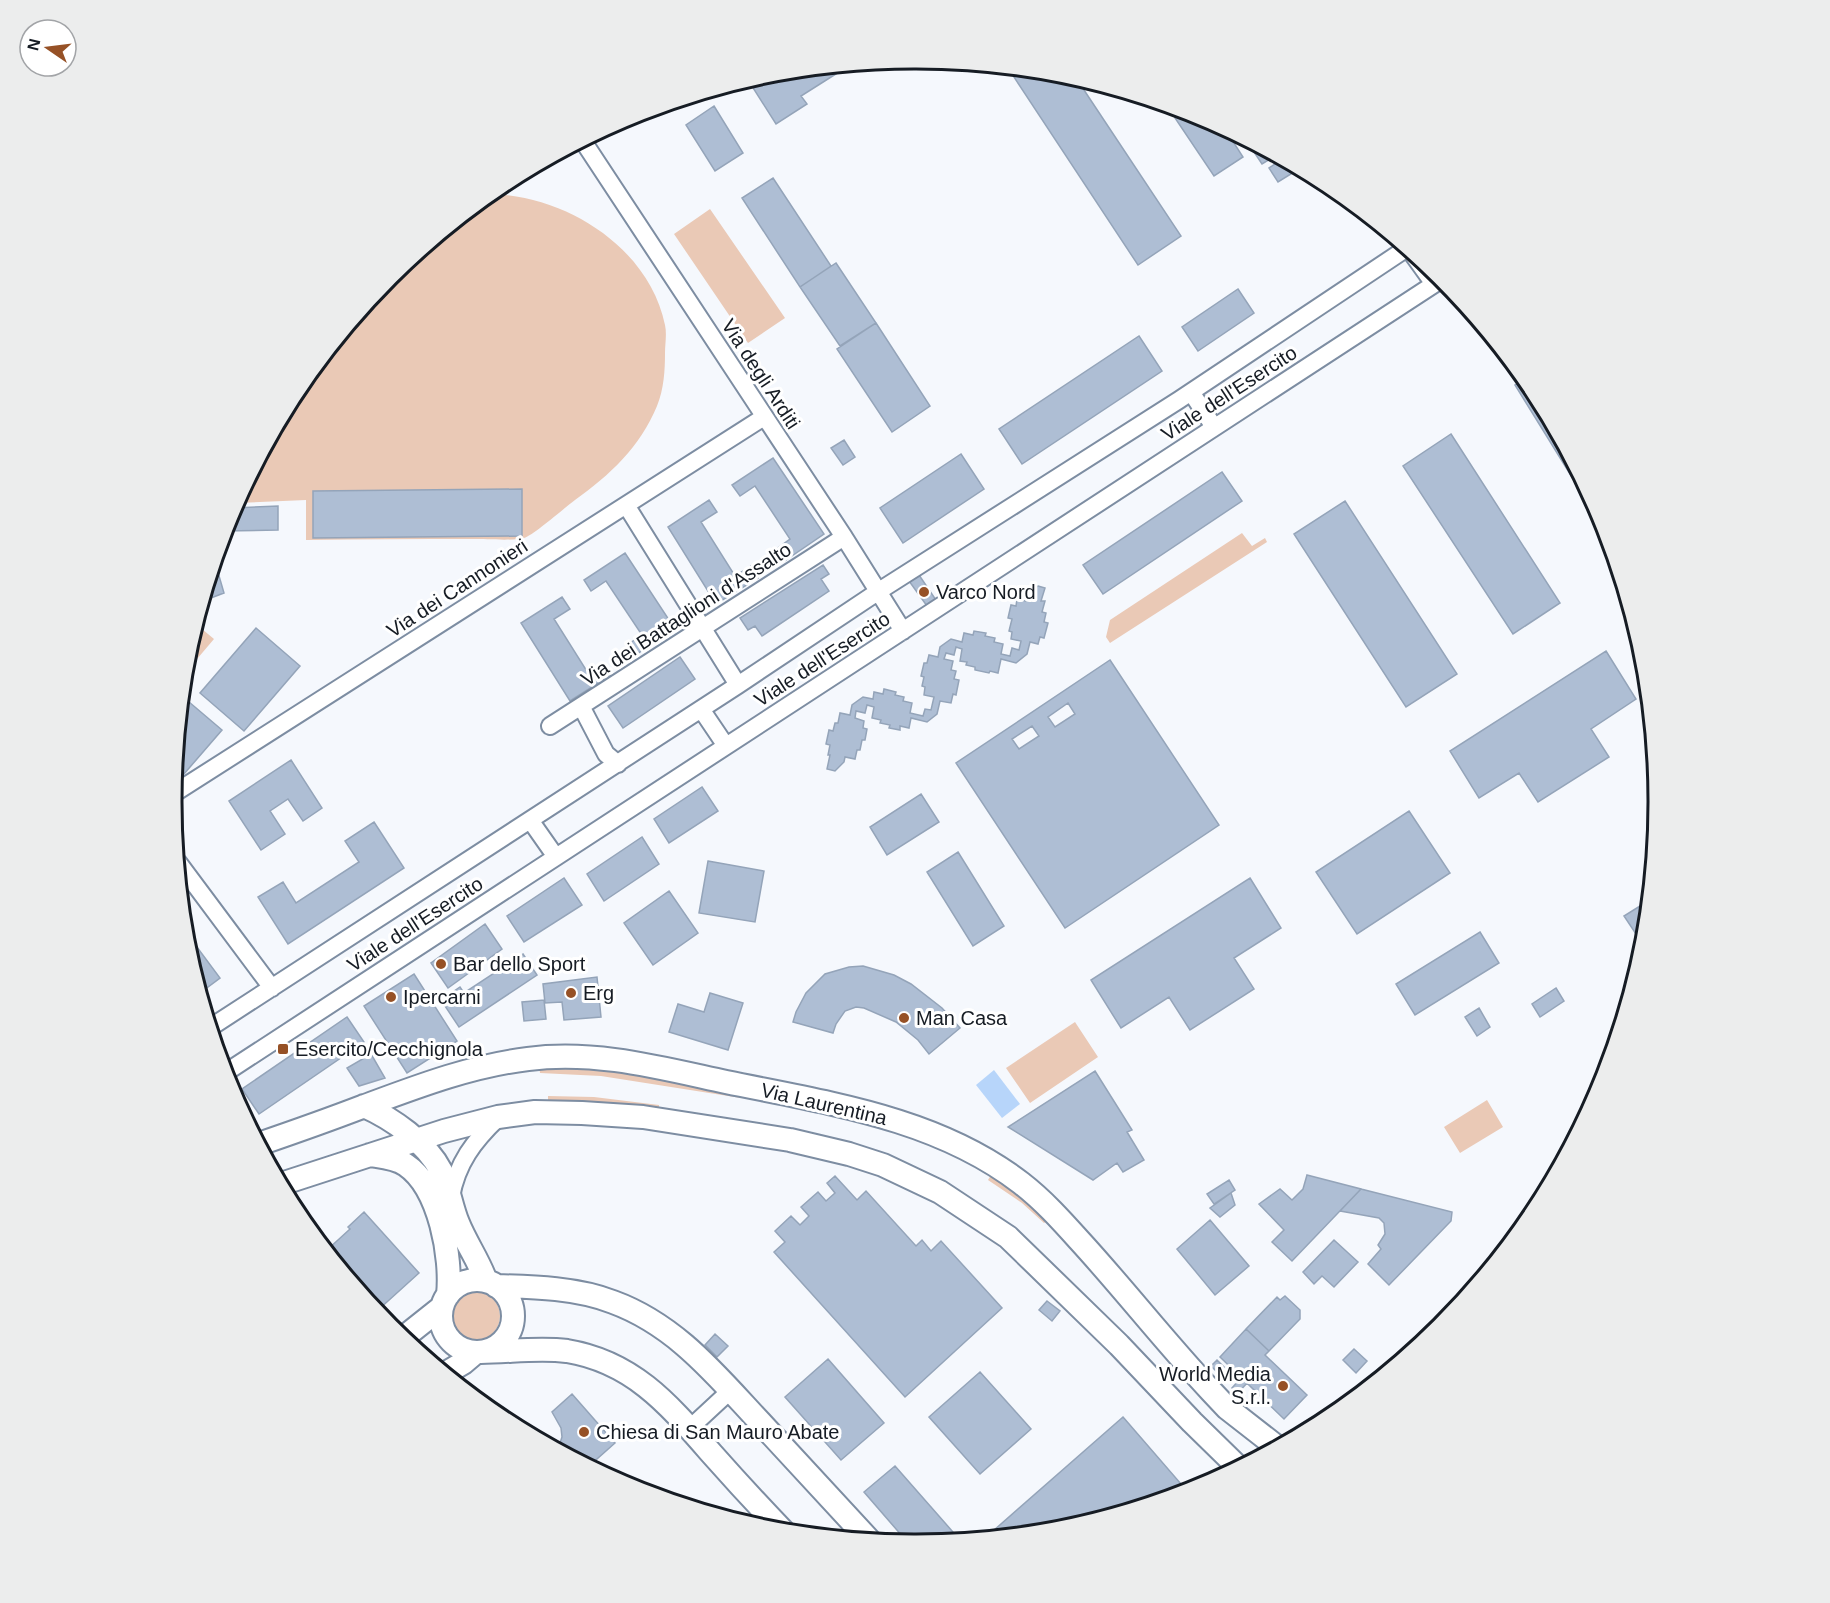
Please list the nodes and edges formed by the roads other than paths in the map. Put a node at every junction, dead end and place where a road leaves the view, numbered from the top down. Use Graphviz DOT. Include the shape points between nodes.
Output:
graph roads {
  1 [pos="587,147"];
  2 [pos="1400,253"];
  3 [pos="1433,284"];
  4 [pos="1191,392"];
  5 [pos="764,417"];
  6 [pos="1214,427"];
  7 [pos="626,505"];
  8 [pos="844,537"];
  9 [pos="879,591"];
  10 [pos="702,629"];
  11 [pos="903,631"];
  12 [pos="738,686"];
  13 [pos="581,706"];
  14 [pos="701,709"];
  15 [pos="550,726"];
  16 [pos="726,746"];
  17 [pos="618,764"];
  18 [pos="183,788"];
  19 [pos="530,820"];
  20 [pos="556,857"];
  21 [pos="187,873"];
  22 [pos="272,988"];
  23 [pos="217,1023"];
  24 [pos="233,1068"];
  25 [pos="364,1106"];
  26 [pos="498,1117"];
  27 [pos="416,1140"];
  28 [pos="267,1142"];
  29 [pos="369,1155"];
  30 [pos="289,1181"];
  31 [pos="451,1198"];
  32 [pos="491,1284"];
  33 [pos="445,1301"];
  34 [pos="410,1332"];
  35 [pos="478,1352"];
  36 [pos="453,1369"];
  37 [pos="731,1390"];
  38 [pos="690,1428"];
  39 [pos="1270,1442"];
  40 [pos="1232,1461"];
  41 [pos="772,1520"];
  42 [pos="861,1532"];
  1 -- 5 [label="street, Via degli Arditi"];
  2 -- 4 [label="street, Viale dell'Esercito"];
  3 -- 6 [label="street, Viale dell'Esercito"];
  4 -- 6 [label="street"];
  4 -- 9 [label="street, Viale dell'Esercito"];
  5 -- 7 [label="street, Via dei Cannonieri"];
  5 -- 8 [label="street, Via degli Arditi"];
  6 -- 11 [label="street, Viale dell'Esercito"];
  7 -- 10 [label="street"];
  7 -- 18 [label="street, Via dei Cannonieri"];
  8 -- 9 [label="street, Via degli Arditi"];
  8 -- 10 [label="street, Via dei Battaglioni d'Assalto"];
  9 -- 11 [label="street, Via degli Arditi"];
  9 -- 12 [label="street, Viale dell'Esercito"];
  10 -- 12 [label="street"];
  10 -- 13 [label="street, Via dei Battaglioni d'Assalto"];
  11 -- 16 [label="street, Viale dell'Esercito"];
  12 -- 14 [label="street, Viale dell'Esercito"];
  13 -- 15 [label="street, Via dei Battaglioni d'Assalto"];
  13 -- 17 [label="street" via="606,754"];
  14 -- 16 [label="street"];
  14 -- 17 [label="street, Viale dell'Esercito"];
  16 -- 20 [label="street, Viale dell'Esercito"];
  17 -- 19 [label="street, Viale dell'Esercito"];
  19 -- 20 [label="street"];
  19 -- 22 [label="street, Viale dell'Esercito"];
  20 -- 24 [label="street, Viale dell'Esercito"];
  21 -- 22 [label="street"];
  22 -- 23 [label="street, Viale dell'Esercito"];
  25 -- 27 [label="main road"];
  25 -- 28 [label="main road, Via Laurentina"];
  25 -- 39 [label="main road, Via Laurentina" via="473,1069 525,1059 577,1056 812,1099 930,1132 984,1158 1042,1201 1211,1391"];
  26 -- 27 [label="main road"];
  26 -- 31 [label="street" via="468,1151"];
  26 -- 40 [label="main road" via="536,1112 582,1113 711,1127 819,1145 883,1165 925,1184 988,1222 1023,1250"];
  27 -- 29 [label="main road"];
  27 -- 31 [label="main road" via="441,1170"];
  29 -- 30 [label="main road"];
  29 -- 33 [label="main road" via="404,1163 425,1185 446,1246 449,1275"];
  31 -- 32 [label="main road" via="455,1218"];
  32 -- 33 [label="main road" via="465,1282"];
  32 -- 35 [label="main road" via="510,1302 512,1324 501,1343"];
  32 -- 37 [label="main road" via="572,1292 633,1310 674,1335"];
  33 -- 34 [label="main road"];
  33 -- 35 [label="main road" via="441,1318 450,1340"];
  35 -- 36 [label="main road"];
  35 -- 38 [label="main road" via="549,1349 601,1360 644,1384"];
  37 -- 38 [label="street"];
  37 -- 42 [label="main road"];
  38 -- 41 [label="main road"];
}
